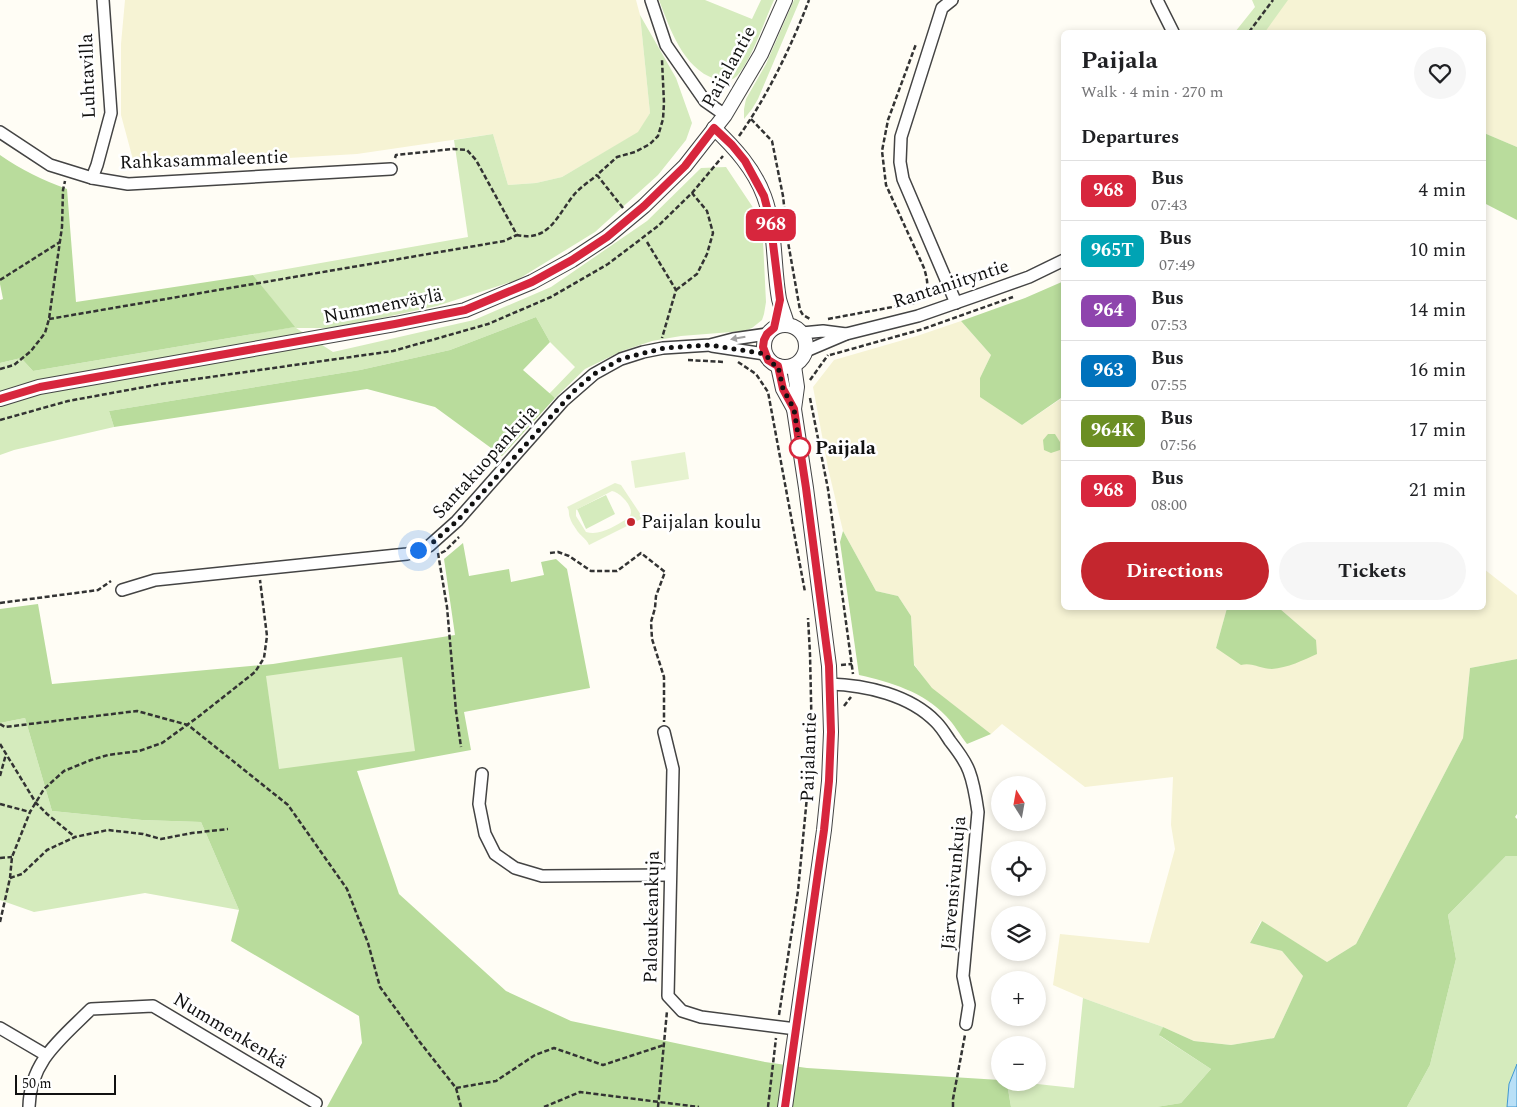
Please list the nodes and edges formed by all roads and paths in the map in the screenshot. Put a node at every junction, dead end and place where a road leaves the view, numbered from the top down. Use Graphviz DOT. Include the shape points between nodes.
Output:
graph roads {
  1 [pos="103,0"];
  2 [pos="651,0"];
  3 [pos="785,0"];
  4 [pos="809,0"];
  5 [pos="952,0"];
  6 [pos="1157,0"];
  7 [pos="1273,0"];
  8 [pos="1172,30"];
  9 [pos="1250,30"];
  10 [pos="666,45"];
  11 [pos="725,115"];
  12 [pos="751,119"];
  13 [pos="714,128"];
  14 [pos="0,132"];
  15 [pos="732,145"];
  16 [pos="391,169"];
  17 [pos="597,176"];
  18 [pos="92,178"];
  19 [pos="65,181"];
  20 [pos="624,210"];
  21 [pos="517,235"];
  22 [pos="60,242"];
  23 [pos="646,242"];
  24 [pos="1061,261"];
  25 [pos="0,280"];
  26 [pos="676,290"];
  27 [pos="956,303"];
  28 [pos="49,319"];
  29 [pos="776,329"];
  30 [pos="823,331"];
  31 [pos="802,333"];
  32 [pos="846,334"];
  33 [pos="826,343"];
  34 [pos="710,345"];
  35 [pos="664,348"];
  36 [pos="806,351"];
  37 [pos="765,354"];
  38 [pos="683,360"];
  39 [pos="728,362"];
  40 [pos="737,362"];
  41 [pos="778,366"];
  42 [pos="794,366"];
  43 [pos="0,369"];
  44 [pos="808,385"];
  45 [pos="810,394"];
  46 [pos="0,399"];
  47 [pos="794,409"];
  48 [pos="461,535"];
  49 [pos="433,550"];
  50 [pos="550,553"];
  51 [pos="258,570"];
  52 [pos="122,590"];
  53 [pos="805,597"];
  54 [pos="0,603"];
  55 [pos="808,616"];
  56 [pos="852,664"];
  57 [pos="829,684"];
  58 [pos="0,724"];
  59 [pos="188,725"];
  60 [pos="664,732"];
  61 [pos="0,744"];
  62 [pos="461,747"];
  63 [pos="6,754"];
  64 [pos="482,774"];
  65 [pos="0,776"];
  66 [pos="36,803"];
  67 [pos="0,804"];
  68 [pos="30,812"];
  69 [pos="228,830"];
  70 [pos="75,837"];
  71 [pos="12,857"];
  72 [pos="0,858"];
  73 [pos="670,875"];
  74 [pos="10,878"];
  75 [pos="0,922"];
  76 [pos="668,996"];
  77 [pos="966,1024"];
  78 [pos="0,1028"];
  79 [pos="777,1028"];
  80 [pos="796,1029"];
  81 [pos="664,1045"];
  82 [pos="46,1055"];
  83 [pos="456,1088"];
  84 [pos="659,1102"];
  85 [pos="316,1103"];
  86 [pos="29,1107"];
  87 [pos="461,1107"];
  88 [pos="544,1107"];
  89 [pos="658,1107"];
  90 [pos="700,1107"];
  91 [pos="768,1107"];
  92 [pos="786,1107"];
  93 [pos="953,1107"];
  1 -- 18 [label="street, Luhtavilla" via="111,113"];
  2 -- 10 [label="street"];
  3 -- 11 [label="street, Paijalantie" via="760,54"];
  4 -- 12 [label="path" via="771,84"];
  5 -- 27 [label="street" via="942,8 901,137 900,162 903,179"];
  6 -- 8 [label="street"];
  7 -- 9 [label="path"];
  10 -- 11 [label="street" via="705,101"];
  10 -- 17 [label="path" via="662,58 663,119 658,136 650,144 617,158"];
  11 -- 13 [label="street, Paijalantie"];
  12 -- 15 [label="path"];
  12 -- 30 [label="path" via="772,141 800,310 807,318 820,320"];
  13 -- 15 [label="street, Paijalantie"];
  13 -- 46 [label="street, Nummenväylä" via="685,166 607,237 532,282 465,310 40,387"];
  14 -- 18 [label="street, Rahkasammaleentie" via="50,164"];
  15 -- 26 [label="path" via="692,193 707,211 713,234 697,274"];
  15 -- 29 [label="street, Paijalantie" via="745,161 764,196 770,219 780,300"];
  16 -- 18 [label="street, Rahkasammaleentie" via="128,184"];
  16 -- 21 [label="path" via="396,155 467,150 476,160"];
  17 -- 20 [label="path"];
  17 -- 21 [label="path" via="574,194 557,220 544,232 528,237"];
  19 -- 22 [label="path"];
  21 -- 28 [label="path" via="504,240"];
  22 -- 25 [label="path"];
  22 -- 28 [label="path"];
  23 -- 26 [label="path"];
  24 -- 27 [label="street, Rantaniityntie" via="1029,277"];
  26 -- 35 [label="path" via="662,335"];
  27 -- 32 [label="street, Rantaniityntie"];
  28 -- 43 [label="path" via="45,333 32,351 14,365"];
  29 -- 31 [label="street" via="798,329"];
  29 -- 34 [label="street, Santakuopankuja, one-way"];
  29 -- 37 [label="street" via="764,340"];
  30 -- 31 [label="street, Rantaniityntie"];
  30 -- 32 [label="street, Rantaniityntie"];
  31 -- 36 [label="street"];
  32 -- 33 [label="street, Rantaniityntie"];
  33 -- 36 [label="street, Rantaniityntie"];
  33 -- 44 [label="path" via="829,356"];
  34 -- 35 [label="street, Santakuopankuja"];
  34 -- 37 [label="street, Santakuopankuja"];
  35 -- 49 [label="street, Santakuopankuja" via="621,359 594,374 563,401"];
  36 -- 42 [label="street"];
  37 -- 41 [label="street"];
  38 -- 39 [label="path"];
  40 -- 53 [label="path" via="756,374 768,392"];
  41 -- 42 [label="street"];
  41 -- 47 [label="street, Paijalantie" via="783,389"];
  42 -- 47 [label="street, Paijalantie" via="797,387"];
  45 -- 56 [label="path" via="828,490"];
  47 -- 57 [label="street, Paijalantie" via="819,580"];
  48 -- 49 [label="path" via="445,551"];
  49 -- 51 [label="street, Santakuopankuja"];
  49 -- 62 [label="path" via="447,607"];
  50 -- 60 [label="path" via="569,556 591,571 617,571 641,552 666,572 656,596 651,622 652,639 664,677"];
  51 -- 52 [label="street, Santakuopankuja" via="155,580"];
  51 -- 59 [label="path" via="267,636 264,658 255,672"];
  52 -- 54 [label="path" via="111,581 98,590"];
  55 -- 79 [label="path" via="812,744 798,891"];
  57 -- 77 [label="street, Järvensivunkuja" via="889,694 916,707 936,722 968,770 978,812 963,976 969,1005"];
  57 -- 80 [label="street, Paijalantie" via="829,781"];
  58 -- 59 [label="path" via="4,727 136,711"];
  59 -- 66 [label="path" via="162,743 91,760 64,771 44,789"];
  59 -- 83 [label="path" via="288,805 348,889 380,987"];
  60 -- 73 [label="street, Paloaukeankuja" via="673,768"];
  61 -- 63 [label="path"];
  63 -- 65 [label="path"];
  63 -- 66 [label="path"];
  64 -- 73 [label="street" via="479,804 485,834 495,854 515,868 542,876"];
  66 -- 68 [label="path"];
  66 -- 70 [label="path"];
  67 -- 68 [label="path"];
  68 -- 71 [label="path"];
  69 -- 70 [label="path" via="161,839 108,830"];
  70 -- 74 [label="path" via="47,850 22,874"];
  71 -- 72 [label="path"];
  71 -- 74 [label="path"];
  73 -- 76 [label="street, Paloaukeankuja"];
  74 -- 75 [label="path"];
  76 -- 79 [label="street, Paloaukeankuja" via="682,1011 701,1018"];
  76 -- 81 [label="path"];
  77 -- 93 [label="path"];
  78 -- 82 [label="street"];
  79 -- 80 [label="street, Paloaukeankuja"];
  79 -- 91 [label="path"];
  80 -- 92 [label="street, Paijalantie"];
  81 -- 83 [label="path" via="603,1065 554,1048 535,1055 496,1081"];
  81 -- 84 [label="path"];
  82 -- 85 [label="street, Nummenkenkä" via="91,1009 153,1006"];
  82 -- 86 [label="street, Nummenkenkä" via="29,1095"];
  83 -- 87 [label="path"];
  84 -- 88 [label="path" via="580,1092"];
  84 -- 89 [label="path"];
  84 -- 90 [label="path"];
}
